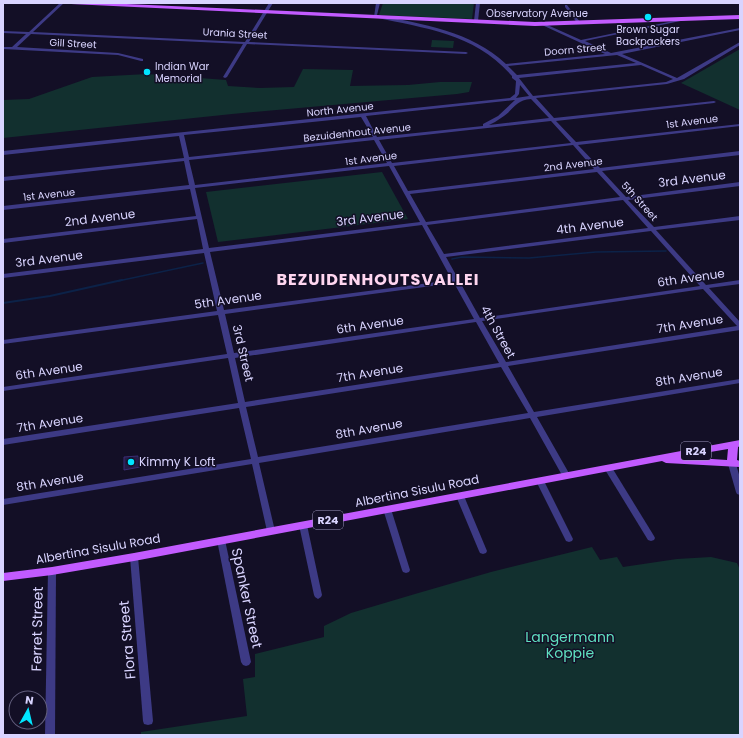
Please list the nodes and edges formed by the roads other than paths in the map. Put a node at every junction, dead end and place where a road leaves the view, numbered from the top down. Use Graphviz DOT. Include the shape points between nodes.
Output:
graph roads {
  1 [pos="62,3"];
  2 [pos="71,3"];
  3 [pos="271,3"];
  4 [pos="378,3"];
  5 [pos="478,3"];
  6 [pos="566,6"];
  7 [pos="265,12"];
  8 [pos="375,16"];
  9 [pos="415,18"];
  10 [pos="740,18"];
  11 [pos="690,19"];
  12 [pos="476,21"];
  13 [pos="409,23"];
  14 [pos="579,23"];
  15 [pos="543,24"];
  16 [pos="740,29"];
  17 [pos="3,32"];
  18 [pos="31,33"];
  19 [pos="581,41"];
  20 [pos="246,43"];
  21 [pos="740,43"];
  22 [pos="3,48"];
  23 [pos="13,49"];
  24 [pos="466,53"];
  25 [pos="619,54"];
  26 [pos="611,55"];
  27 [pos="141,60"];
  28 [pos="642,64"];
  29 [pos="505,65"];
  30 [pos="225,77"];
  31 [pos="516,78"];
  32 [pos="678,80"];
  33 [pos="532,97"];
  34 [pos="514,101"];
  35 [pos="714,102"];
  36 [pos="363,116"];
  37 [pos="554,119"];
  38 [pos="740,125"];
  39 [pos="478,128"];
  40 [pos="181,134"];
  41 [pos="376,139"];
  42 [pos="575,144"];
  43 [pos="3,153"];
  44 [pos="740,153"];
  45 [pos="186,159"];
  46 [pos="391,164"];
  47 [pos="600,170"];
  48 [pos="3,179"];
  49 [pos="740,184"];
  50 [pos="192,187"];
  51 [pos="407,193"];
  52 [pos="625,198"];
  53 [pos="3,208"];
  54 [pos="199,217"];
  55 [pos="740,218"];
  56 [pos="425,223"];
  57 [pos="654,230"];
  58 [pos="3,241"];
  59 [pos="207,250"];
  60 [pos="443,256"];
  61 [pos="3,276"];
  62 [pos="456,281"];
  63 [pos="740,282"];
  64 [pos="705,287"];
  65 [pos="221,312"];
  66 [pos="478,320"];
  67 [pos="740,327"];
  68 [pos="3,342"];
  69 [pos="230,356"];
  70 [pos="504,365"];
  71 [pos="740,381"];
  72 [pos="3,389"];
  73 [pos="242,405"];
  74 [pos="532,415"];
  75 [pos="3,442"];
  76 [pos="736,443"];
  77 [pos="653,459"];
  78 [pos="255,461"];
  79 [pos="736,464"];
  80 [pos="608,468"];
  81 [pos="566,475"];
  82 [pos="540,481"];
  83 [pos="740,492"];
  84 [pos="460,496"];
  85 [pos="3,502"];
  86 [pos="387,509"];
  87 [pos="303,525"];
  88 [pos="271,531"];
  89 [pos="651,538"];
  90 [pos="569,539"];
  91 [pos="221,540"];
  92 [pos="484,551"];
  93 [pos="134,557"];
  94 [pos="406,570"];
  95 [pos="52,571"];
  96 [pos="3,577"];
  97 [pos="318,595"];
  98 [pos="246,662"];
  99 [pos="148,721"];
  100 [pos="50,735"];
  1 -- 18 [label="street"];
  2 -- 7 [label="main road, Observatory Avenue"];
  3 -- 7 [label="street"];
  4 -- 8 [label="street"];
  5 -- 12 [label="street"];
  6 -- 14 [label="street"];
  7 -- 8 [label="main road, Observatory Avenue"];
  7 -- 20 [label="street"];
  8 -- 9 [label="main road, Observatory Avenue"];
  8 -- 13 [label="street, 5th Street"];
  9 -- 12 [label="main road, Observatory Avenue"];
  9 -- 13 [label="main road"];
  10 -- 11 [label="main road, Observatory Avenue"];
  11 -- 14 [label="main road, Observatory Avenue"];
  11 -- 19 [label="street"];
  12 -- 15 [label="main road, Observatory Avenue"];
  13 -- 29 [label="street, 5th Street" via="464,39 493,55"];
  14 -- 15 [label="main road, Observatory Avenue"];
  15 -- 19 [label="street"];
  16 -- 25 [label="street, Doorn Street"];
  17 -- 18 [label="street, Urania Street"];
  18 -- 20 [label="street, Urania Street"];
  18 -- 23 [label="street"];
  19 -- 26 [label="street"];
  20 -- 24 [label="street, Urania Street"];
  20 -- 30 [label="street"];
  21 -- 32 [label="street, North Avenue"];
  22 -- 23 [label="street, Gill Street"];
  23 -- 27 [label="street, Gill Street" via="118,54"];
  25 -- 26 [label="street, Doorn Street"];
  25 -- 28 [label="street"];
  26 -- 29 [label="street, Doorn Street"];
  28 -- 31 [label="street"];
  28 -- 32 [label="street"];
  29 -- 31 [label="street, 5th Street"];
  31 -- 33 [label="street, 5th Street"];
  31 -- 34 [label="street" via="517,94"];
  32 -- 33 [label="street, North Avenue"];
  33 -- 34 [label="street, North Avenue"];
  33 -- 37 [label="street, 5th Street"];
  34 -- 36 [label="street, North Avenue"];
  34 -- 39 [label="street" via="494,120"];
  35 -- 37 [label="street, Bezuidenhout Avenue"];
  36 -- 40 [label="street, North Avenue"];
  36 -- 41 [label="street, 4th Street"];
  37 -- 39 [label="street, Bezuidenhout Avenue"];
  37 -- 42 [label="street, 5th Street"];
  38 -- 42 [label="street, 1st Avenue"];
  39 -- 41 [label="street, Bezuidenhout Avenue"];
  40 -- 43 [label="street, North Avenue"];
  40 -- 45 [label="street, 3rd Street"];
  41 -- 45 [label="street, Bezuidenhout Avenue"];
  41 -- 46 [label="street, 4th Street"];
  42 -- 46 [label="street, 1st Avenue"];
  42 -- 47 [label="street, 5th Street"];
  44 -- 47 [label="street, 2nd Avenue"];
  45 -- 48 [label="street, Bezuidenhout Avenue"];
  45 -- 50 [label="street, 3rd Street"];
  46 -- 50 [label="street, 1st Avenue"];
  46 -- 51 [label="street, 4th Street"];
  47 -- 51 [label="street, 2nd Avenue"];
  47 -- 52 [label="street, 5th Street"];
  49 -- 52 [label="street, 3rd Avenue"];
  50 -- 53 [label="street, 1st Avenue"];
  50 -- 54 [label="street, 3rd Street"];
  51 -- 56 [label="street, 4th Street"];
  52 -- 56 [label="street, 3rd Avenue"];
  52 -- 57 [label="street, 5th Street"];
  54 -- 58 [label="street, 2nd Avenue"];
  54 -- 59 [label="street, 3rd Street"];
  55 -- 57 [label="street, 4th Avenue"];
  56 -- 59 [label="street, 3rd Avenue"];
  56 -- 60 [label="street, 4th Street"];
  57 -- 60 [label="street, 4th Avenue"];
  57 -- 64 [label="street, 5th Street"];
  59 -- 61 [label="street, 3rd Avenue"];
  59 -- 65 [label="street, 3rd Street"];
  60 -- 62 [label="street, 4th Street"];
  62 -- 65 [label="street, 5th Avenue"];
  62 -- 66 [label="street, 4th Street"];
  63 -- 64 [label="street, 6th Avenue"];
  64 -- 66 [label="street, 6th Avenue"];
  64 -- 67 [label="street, 5th Street"];
  65 -- 68 [label="street, 5th Avenue"];
  65 -- 69 [label="street, 3rd Street"];
  66 -- 69 [label="street, 6th Avenue"];
  66 -- 70 [label="street, 4th Street"];
  67 -- 70 [label="street, 7th Avenue"];
  69 -- 72 [label="street, 6th Avenue"];
  69 -- 73 [label="street, 3rd Street"];
  70 -- 73 [label="street, 7th Avenue"];
  70 -- 74 [label="street, 4th Street"];
  71 -- 74 [label="street, 8th Avenue"];
  73 -- 75 [label="street, 7th Avenue"];
  73 -- 78 [label="street, 3rd Street"];
  74 -- 78 [label="street, 8th Avenue"];
  74 -- 81 [label="street, 4th Street"];
  76 -- 77 [label="main road, Albertina Sisulu Road / R24"];
  76 -- 79 [label="main road"];
  77 -- 79 [label="main road, R24"];
  77 -- 80 [label="main road, Albertina Sisulu Road / R24"];
  78 -- 85 [label="street, 8th Avenue"];
  78 -- 88 [label="street, 3rd Street"];
  79 -- 83 [label="street"];
  80 -- 81 [label="main road, Albertina Sisulu Road / R24"];
  80 -- 89 [label="street"];
  81 -- 82 [label="main road, Albertina Sisulu Road / R24"];
  82 -- 84 [label="main road, Albertina Sisulu Road / R24"];
  82 -- 90 [label="street"];
  84 -- 86 [label="main road, Albertina Sisulu Road / R24"];
  84 -- 92 [label="street"];
  86 -- 87 [label="main road, Albertina Sisulu Road / R24"];
  86 -- 94 [label="street"];
  87 -- 88 [label="main road, Albertina Sisulu Road / R24"];
  87 -- 97 [label="street"];
  88 -- 91 [label="main road, Albertina Sisulu Road / R24"];
  91 -- 93 [label="main road, Albertina Sisulu Road / R24"];
  91 -- 98 [label="street, Spanker Street"];
  93 -- 95 [label="main road, Albertina Sisulu Road / R24"];
  93 -- 99 [label="street, Flora Street"];
  95 -- 96 [label="main road, Albertina Sisulu Road / R24"];
  95 -- 100 [label="street, Ferret Street"];
}
